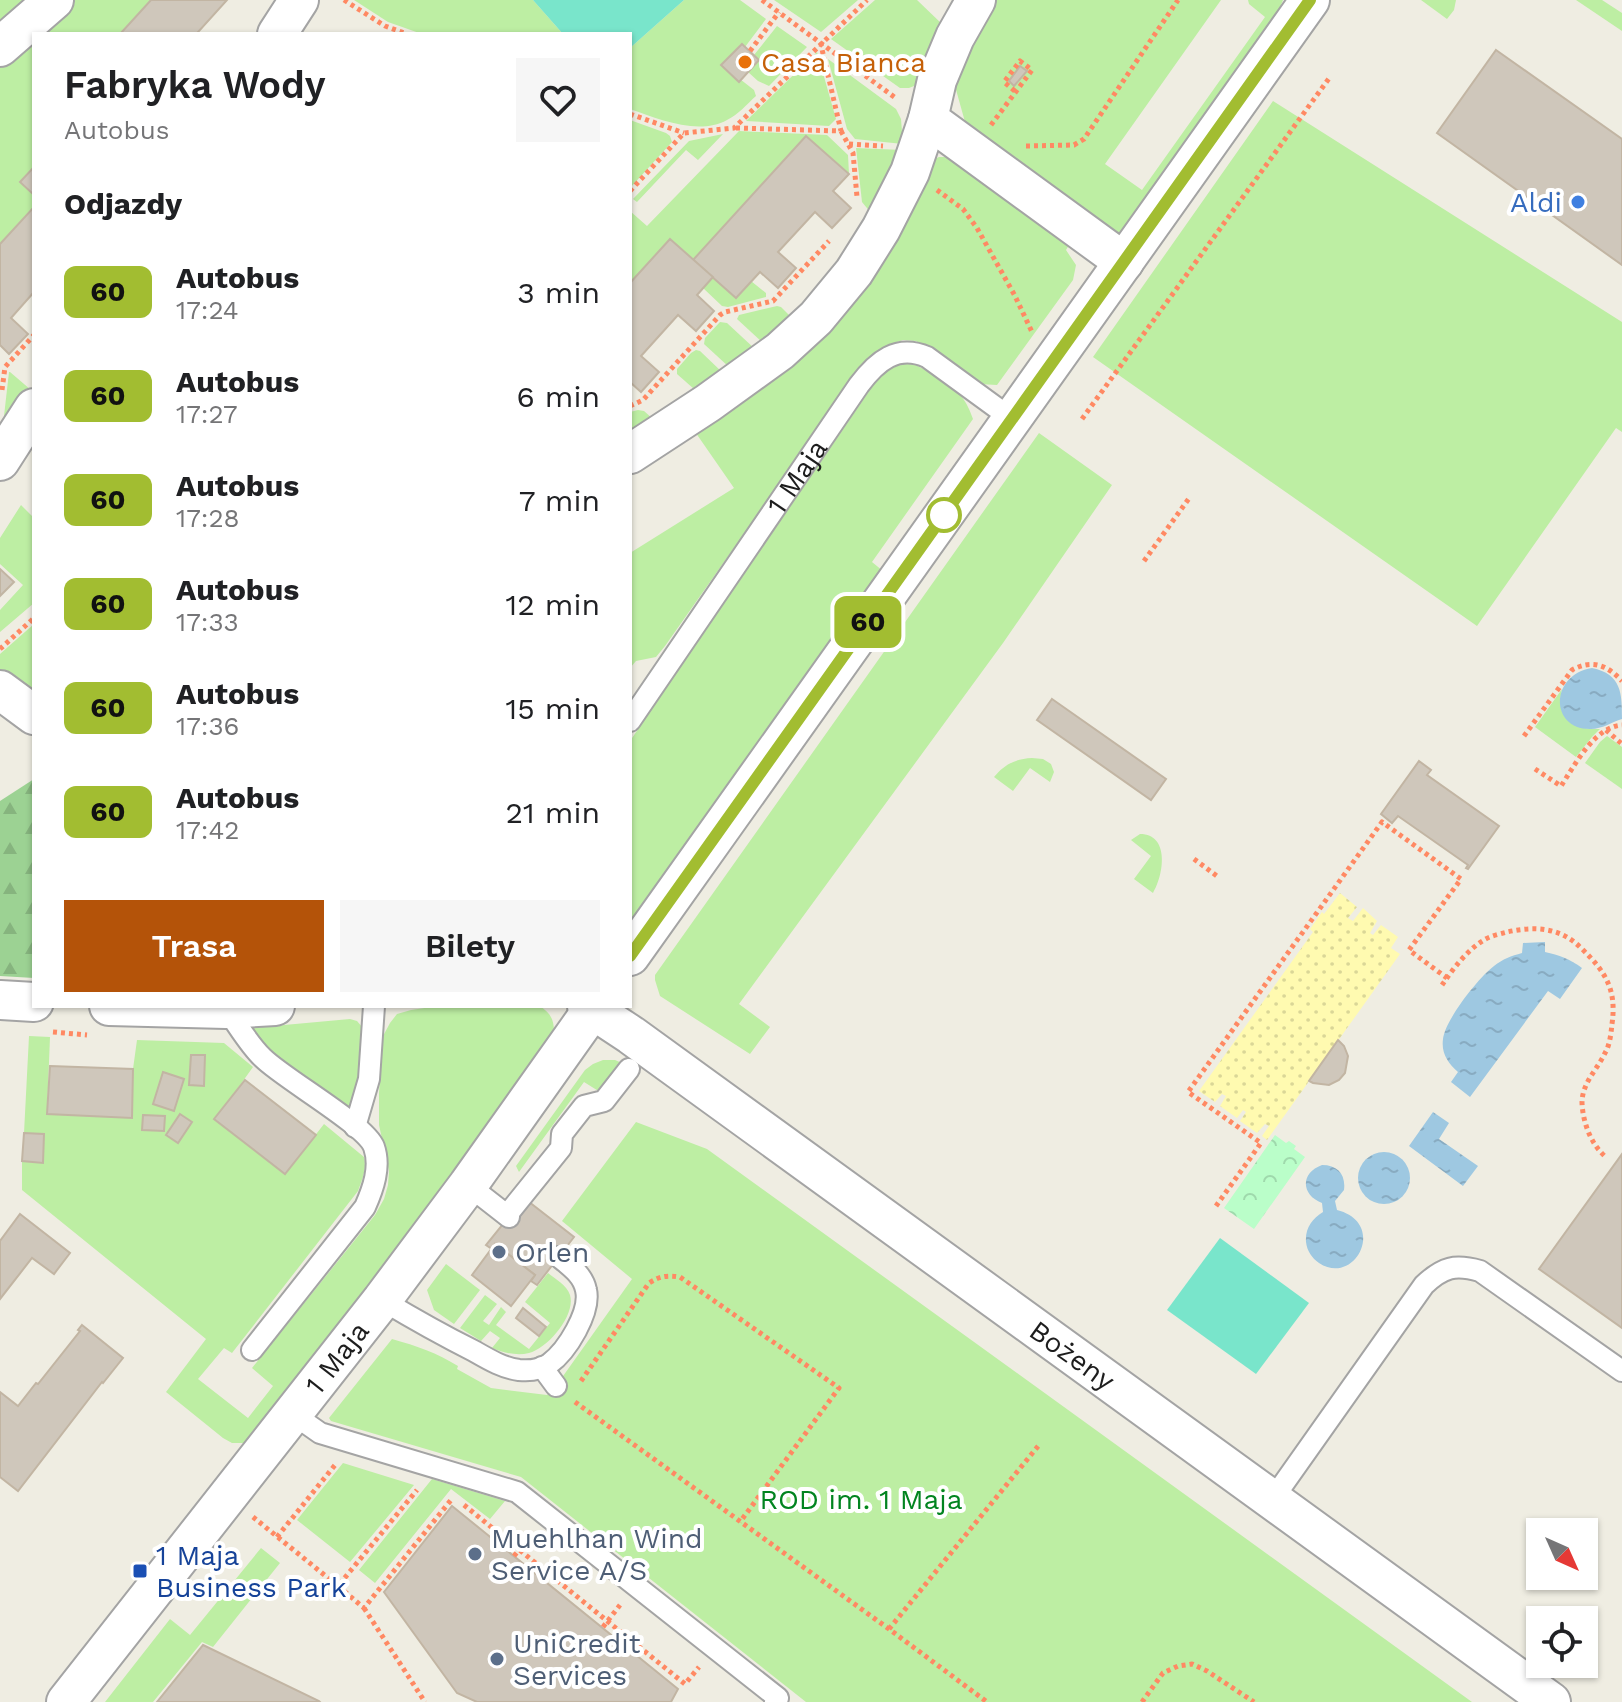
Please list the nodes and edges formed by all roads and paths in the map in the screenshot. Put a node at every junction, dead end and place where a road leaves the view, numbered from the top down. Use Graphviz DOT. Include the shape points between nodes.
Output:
graph roads {
  1 [pos="54,0"];
  2 [pos="299,0"];
  3 [pos="344,0"];
  4 [pos="867,0"];
  5 [pos="976,0"];
  6 [pos="1178,0"];
  7 [pos="1310,0"];
  8 [pos="765,1"];
  9 [pos="779,12"];
  10 [pos="385,26"];
  11 [pos="278,32"];
  12 [pos="383,32"];
  13 [pos="402,32"];
  14 [pos="821,44"];
  15 [pos="0,47"];
  16 [pos="750,51"];
  17 [pos="1330,77"];
  18 [pos="1016,92"];
  19 [pos="632,115"];
  20 [pos="928,119"];
  21 [pos="990,126"];
  22 [pos="734,128"];
  23 [pos="841,131"];
  24 [pos="684,133"];
  25 [pos="1025,147"];
  26 [pos="910,172"];
  27 [pos="632,189"];
  28 [pos="857,201"];
  29 [pos="837,232"];
  30 [pos="1124,262"];
  31 [pos="32,337"];
  32 [pos="1039,339"];
  33 [pos="18,403"];
  34 [pos="632,405"];
  35 [pos="1012,419"];
  36 [pos="1082,419"];
  37 [pos="632,453"];
  38 [pos="0,461"];
  39 [pos="1190,497"];
  40 [pos="1144,561"];
  41 [pos="32,620"];
  42 [pos="0,649"];
  43 [pos="1622,681"];
  44 [pos="632,718"];
  45 [pos="1622,725"];
  46 [pos="1606,730"];
  47 [pos="1524,736"];
  48 [pos="1622,744"];
  49 [pos="1535,769"];
  50 [pos="1194,859"];
  51 [pos="1217,876"];
  52 [pos="632,953"];
  53 [pos="1447,978"];
  54 [pos="1442,985"];
  55 [pos="0,1000"];
  56 [pos="242,1008"];
  57 [pos="374,1008"];
  58 [pos="590,1008"];
  59 [pos="592,1008"];
  60 [pos="226,1009"];
  61 [pos="39,1017"];
  62 [pos="98,1020"];
  63 [pos="629,1069"];
  64 [pos="355,1127"];
  65 [pos="1607,1158"];
  66 [pos="468,1185"];
  67 [pos="1216,1206"];
  68 [pos="559,1257"];
  69 [pos="382,1300"];
  70 [pos="252,1350"];
  71 [pos="542,1367"];
  72 [pos="1622,1371"];
  73 [pos="562,1392"];
  74 [pos="293,1414"];
  75 [pos="1039,1445"];
  76 [pos="341,1457"];
  77 [pos="423,1482"];
  78 [pos="1272,1500"];
  79 [pos="246,1511"];
  80 [pos="740,1522"];
  81 [pos="277,1537"];
  82 [pos="338,1586"];
  83 [pos="364,1608"];
  84 [pos="889,1629"];
  85 [pos="714,1647"];
  86 [pos="66,1702"];
  87 [pos="425,1702"];
  88 [pos="775,1702"];
  89 [pos="987,1702"];
  90 [pos="1142,1702"];
  91 [pos="1254,1702"];
  92 [pos="1551,1702"];
  1 -- 15 [label="street"];
  2 -- 11 [label="street"];
  3 -- 10 [label="path"];
  4 -- 14 [label="path"];
  5 -- 20 [label="street" via="937,80"];
  6 -- 25 [label="path" via="1084,139 1074,145"];
  7 -- 30 [label="street"];
  8 -- 9 [label="path"];
  9 -- 14 [label="path"];
  9 -- 16 [label="path"];
  10 -- 12 [label="path"];
  10 -- 13 [label="path"];
  14 -- 20 [label="path"];
  14 -- 22 [label="path"];
  14 -- 23 [label="path"];
  17 -- 36 [label="path"];
  18 -- 18 [label="path" via="1032,70 1020,61 1004,82"];
  18 -- 21 [label="path"];
  19 -- 24 [label="path"];
  20 -- 26 [label="street"];
  20 -- 30 [label="street"];
  22 -- 23 [label="path"];
  22 -- 24 [label="path"];
  23 -- 28 [label="path" via="853,153"];
  24 -- 27 [label="path"];
  26 -- 32 [label="path" via="963,209"];
  26 -- 37 [label="street" via="854,272 816,318 780,351"];
  29 -- 34 [label="path" via="773,301 725,312 707,324 643,400"];
  30 -- 35 [label="street"];
  31 -- 33 [label="path" via="5,367"];
  33 -- 38 [label="street"];
  35 -- 44 [label="lane, 1 Maja" via="927,357 900,353 878,364"];
  35 -- 52 [label="street"];
  39 -- 40 [label="path"];
  41 -- 42 [label="path"];
  43 -- 47 [label="path" via="1593,664 1572,670"];
  45 -- 46 [label="path"];
  46 -- 48 [label="path"];
  46 -- 49 [label="path" via="1561,786"];
  50 -- 51 [label="path"];
  53 -- 54 [label="path"];
  53 -- 65 [label="path" via="1485,939 1532,927 1574,940 1591,957 1610,984 1614,1008 1606,1052 1586,1082 1582,1101 1591,1139"];
  53 -- 67 [label="path" via="1409,950 1461,879 1382,822 1188,1092 1261,1143"];
  55 -- 61 [label="street"];
  56 -- 60 [label="street"];
  57 -- 64 [label="lane" via="369,1079"];
  58 -- 66 [label="street, 1 Maja"];
  59 -- 78 [label="street, Bożeny"];
  60 -- 62 [label="street"];
  60 -- 64 [label="lane" via="263,1058"];
  61 -- 62 [label="path"];
  63 -- 66 [label="lane" via="604,1101 584,1106 562,1134 561,1148 508,1216"];
  64 -- 70 [label="lane" via="373,1144 377,1164 365,1207"];
  66 -- 69 [label="street, 1 Maja"];
  68 -- 71 [label="lane" via="577,1272 587,1303 566,1344"];
  69 -- 71 [label="lane" via="507,1367"];
  69 -- 74 [label="street, 1 Maja"];
  71 -- 73 [label="lane"];
  72 -- 78 [label="lane" via="1480,1271 1451,1268 1424,1285"];
  73 -- 80 [label="path"];
  73 -- 80 [label="path" via="649,1283 669,1275 680,1277 839,1388"];
  74 -- 85 [label="lane" via="320,1433 517,1492"];
  74 -- 86 [label="street, 1 Maja"];
  75 -- 84 [label="path"];
  76 -- 81 [label="path"];
  77 -- 82 [label="path"];
  78 -- 92 [label="street, Bożeny"];
  79 -- 81 [label="path"];
  80 -- 84 [label="path"];
  81 -- 82 [label="path"];
  82 -- 83 [label="path"];
  83 -- 85 [label="path" via="453,1496 685,1684"];
  83 -- 87 [label="path"];
  84 -- 89 [label="path"];
  85 -- 88 [label="lane" via="778,1698"];
  90 -- 91 [label="path" via="1163,1673 1192,1664"];
}
